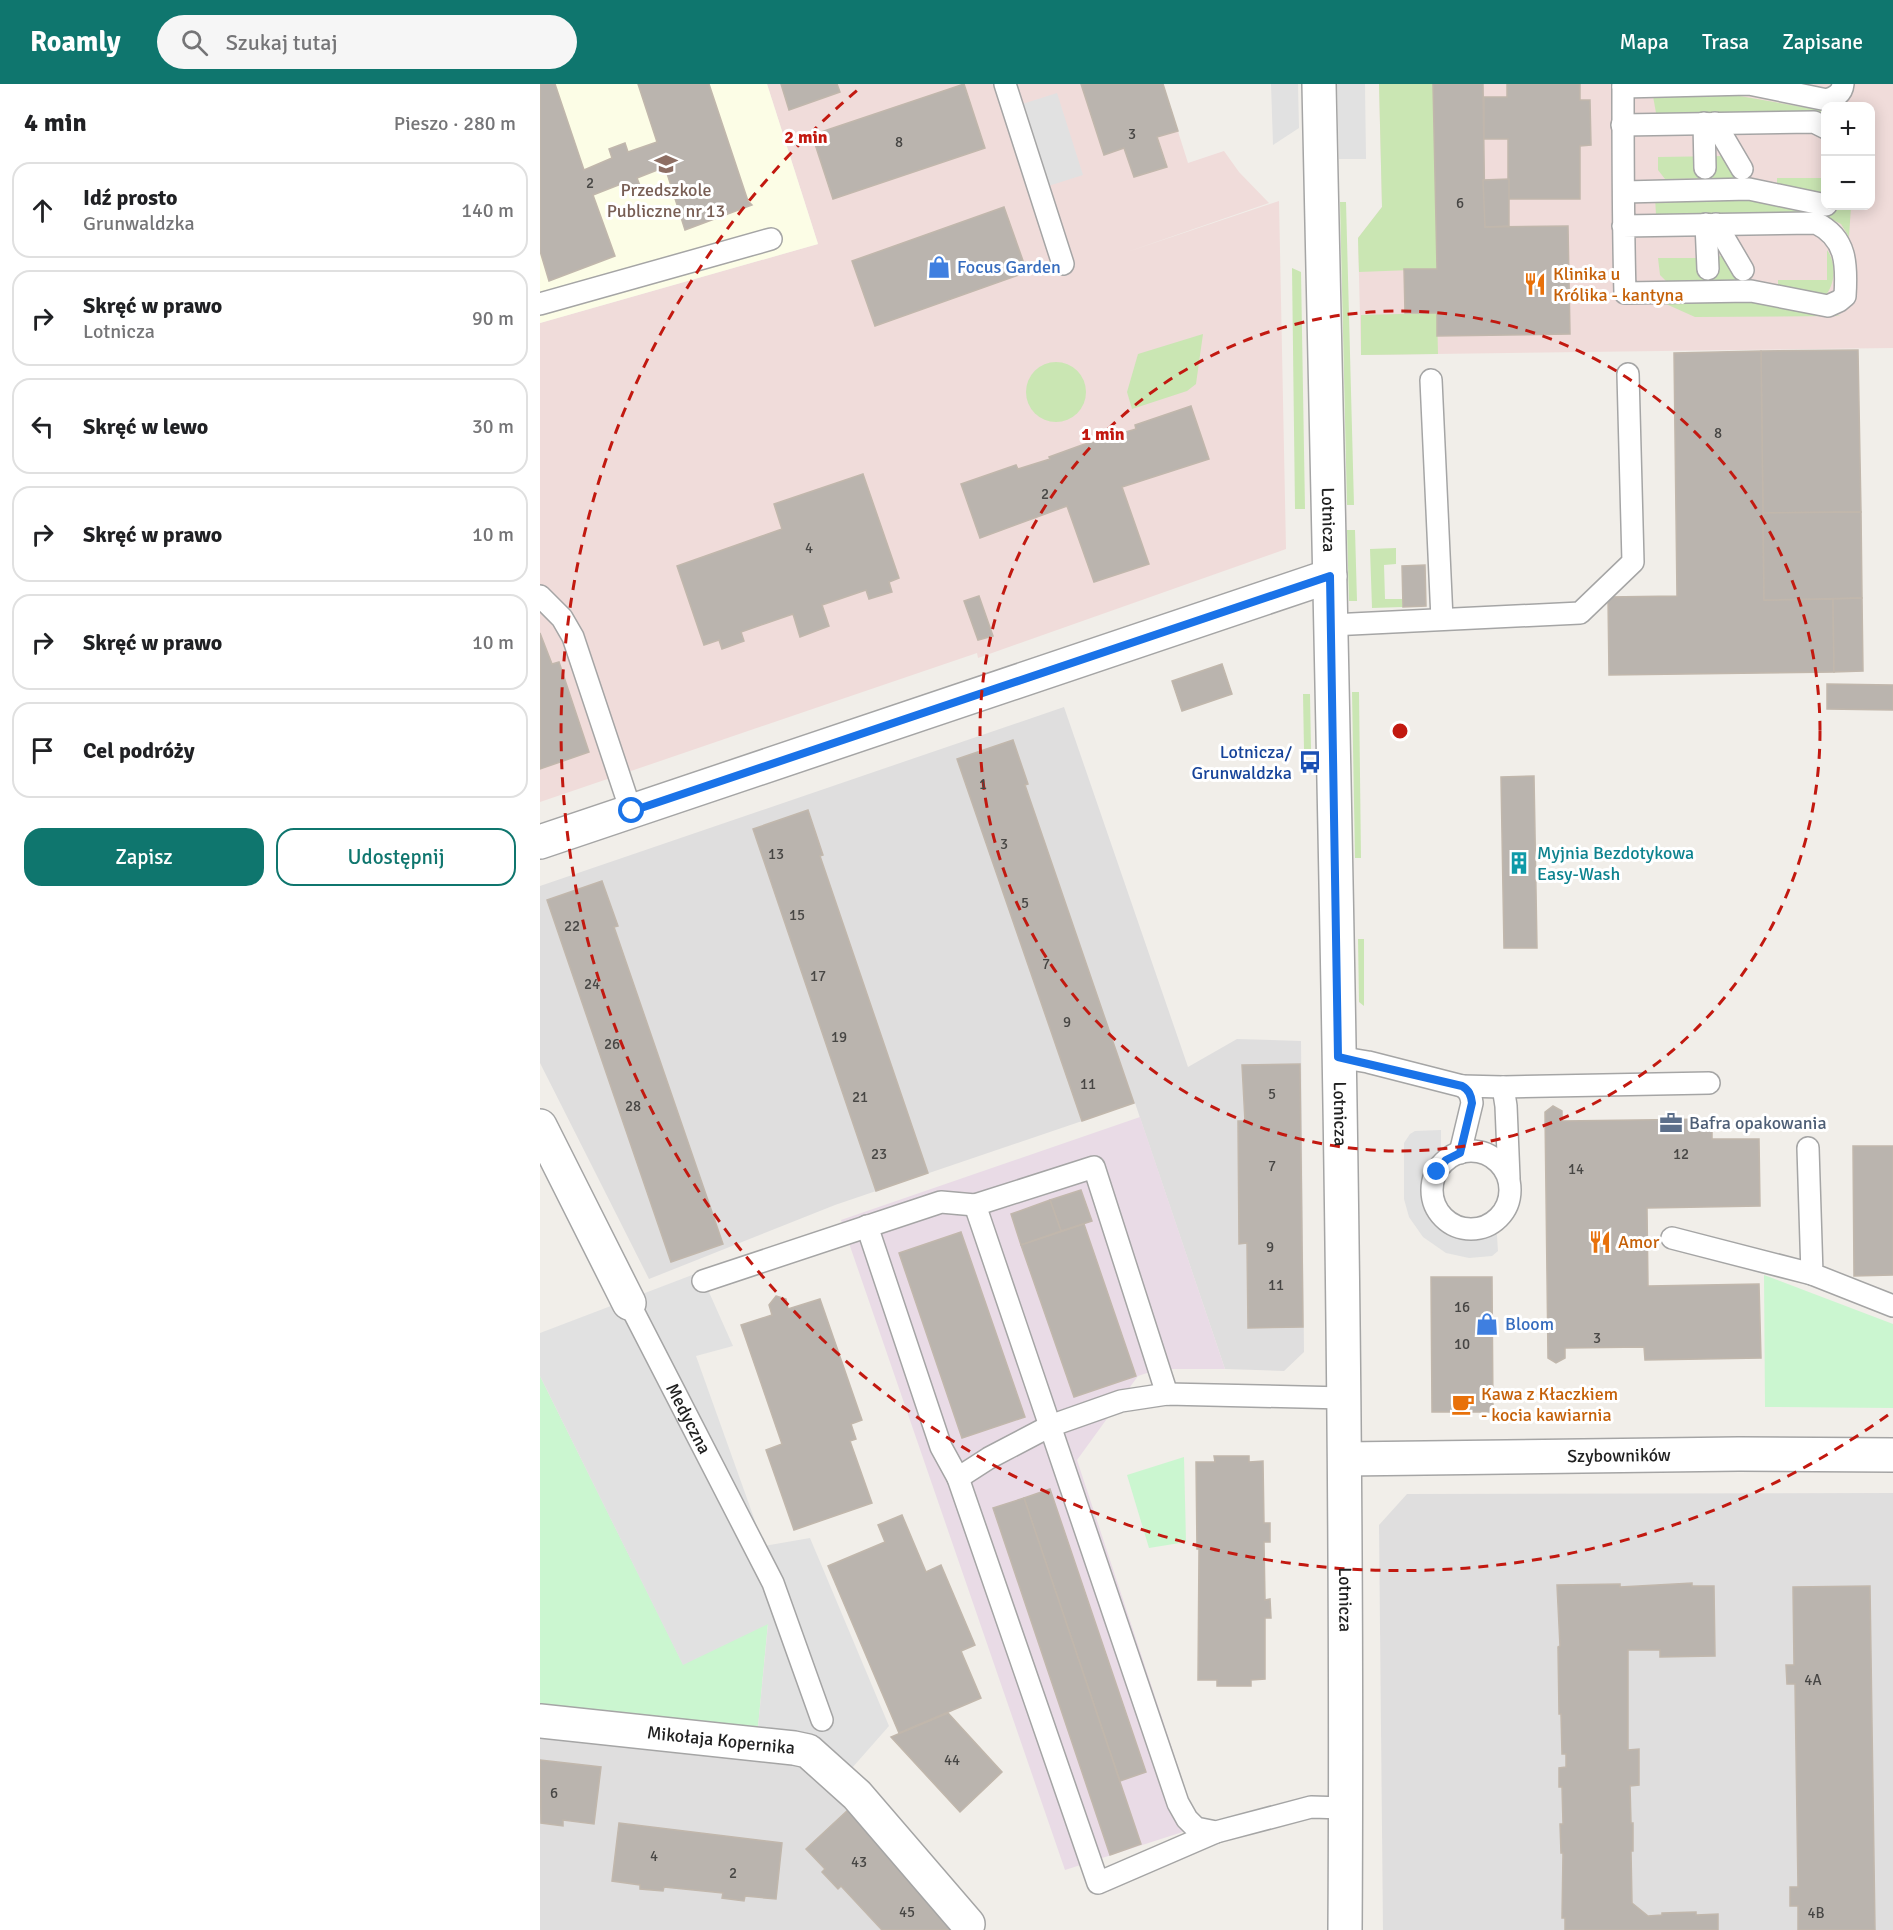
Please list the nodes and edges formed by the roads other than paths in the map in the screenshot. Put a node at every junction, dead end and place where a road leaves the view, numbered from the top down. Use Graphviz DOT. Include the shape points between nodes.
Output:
graph roads {
  1 [pos="1005,84"];
  2 [pos="1319,84"];
  3 [pos="1843,84"];
  4 [pos="1623,86"];
  5 [pos="1710,123"];
  6 [pos="1622,125"];
  7 [pos="1821,126"];
  8 [pos="1706,168"];
  9 [pos="1742,169"];
  10 [pos="1623,192"];
  11 [pos="1821,204"];
  12 [pos="1711,224"];
  13 [pos="1623,226"];
  14 [pos="771,239"];
  15 [pos="1063,264"];
  16 [pos="1708,269"];
  17 [pos="1743,270"];
  18 [pos="540,304"];
  19 [pos="1628,374"];
  20 [pos="1431,380"];
  21 [pos="1330,576"];
  22 [pos="540,596"];
  23 [pos="1442,620"];
  24 [pos="1331,625"];
  25 [pos="632,811"];
  26 [pos="540,842"];
  27 [pos="1338,1057"];
  28 [pos="1709,1083"];
  29 [pos="1462,1086"];
  30 [pos="1503,1087"];
  31 [pos="540,1126"];
  32 [pos="1808,1148"];
  33 [pos="1460,1153"];
  34 [pos="1509,1179"];
  35 [pos="975,1205"];
  36 [pos="867,1226"];
  37 [pos="1672,1238"];
  38 [pos="1812,1274"];
  39 [pos="703,1281"];
  40 [pos="629,1303"];
  41 [pos="1893,1306"];
  42 [pos="1167,1394"];
  43 [pos="1344,1398"];
  44 [pos="1050,1426"];
  45 [pos="1893,1455"];
  46 [pos="1345,1459"];
  47 [pos="958,1478"];
  48 [pos="822,1720"];
  49 [pos="540,1721"];
  50 [pos="1346,1808"];
  51 [pos="1216,1832"];
  52 [pos="968,1924"];
  53 [pos="1345,1930"];
  1 -- 15 [label="lane"];
  2 -- 21 [label="street, Lotnicza"];
  3 -- 4 [label="lane" via="1843,90 1827,100 1749,84"];
  4 -- 6 [label="lane"];
  5 -- 6 [label="lane"];
  5 -- 7 [label="lane" via="1814,122"];
  5 -- 8 [label="lane"];
  5 -- 9 [label="lane"];
  6 -- 10 [label="lane"];
  10 -- 11 [label="lane" via="1749,189"];
  10 -- 13 [label="lane"];
  12 -- 13 [label="lane"];
  12 -- 13 [label="lane" via="1816,223 1828,229 1844,258 1845,296 1828,306 1750,291 1624,293"];
  12 -- 16 [label="lane"];
  12 -- 17 [label="lane"];
  14 -- 18 [label="lane"];
  19 -- 23 [label="lane" via="1633,562 1580,613"];
  20 -- 23 [label="lane"];
  21 -- 24 [label="street, Lotnicza"];
  21 -- 25 [label="street"];
  22 -- 25 [label="lane" via="562,618 573,637"];
  23 -- 24 [label="lane"];
  24 -- 27 [label="street, Lotnicza"];
  25 -- 26 [label="street"];
  27 -- 29 [label="lane"];
  27 -- 43 [label="street, Lotnicza"];
  28 -- 30 [label="lane"];
  29 -- 30 [label="lane"];
  29 -- 33 [label="lane" via="1472,1103"];
  30 -- 34 [label="lane"];
  31 -- 40 [label="street, Medyczna"];
  32 -- 38 [label="lane"];
  33 -- 34 [label="lane" via="1490,1155"];
  33 -- 34 [label="lane" via="1441,1165 1432,1187 1436,1209 1452,1225 1475,1230 1496,1221 1509,1202"];
  35 -- 36 [label="lane" via="941,1202"];
  35 -- 42 [label="lane" via="1094,1167"];
  35 -- 44 [label="lane"];
  36 -- 39 [label="lane"];
  36 -- 47 [label="lane" via="941,1447"];
  37 -- 38 [label="lane"];
  38 -- 41 [label="lane"];
  40 -- 48 [label="lane, Medyczna" via="773,1583"];
  42 -- 43 [label="lane"];
  42 -- 44 [label="lane" via="1120,1401"];
  43 -- 46 [label="street, Lotnicza"];
  44 -- 47 [label="lane"];
  44 -- 51 [label="lane" via="1178,1803 1196,1828"];
  45 -- 46 [label="street, Szybowników"];
  46 -- 50 [label="street, Lotnicza"];
  47 -- 51 [label="lane" via="1098,1883"];
  49 -- 52 [label="street, Mikołaja Kopernika" via="808,1751 857,1795"];
  50 -- 51 [label="lane" via="1311,1807"];
  50 -- 53 [label="street, Lotnicza"];
}
